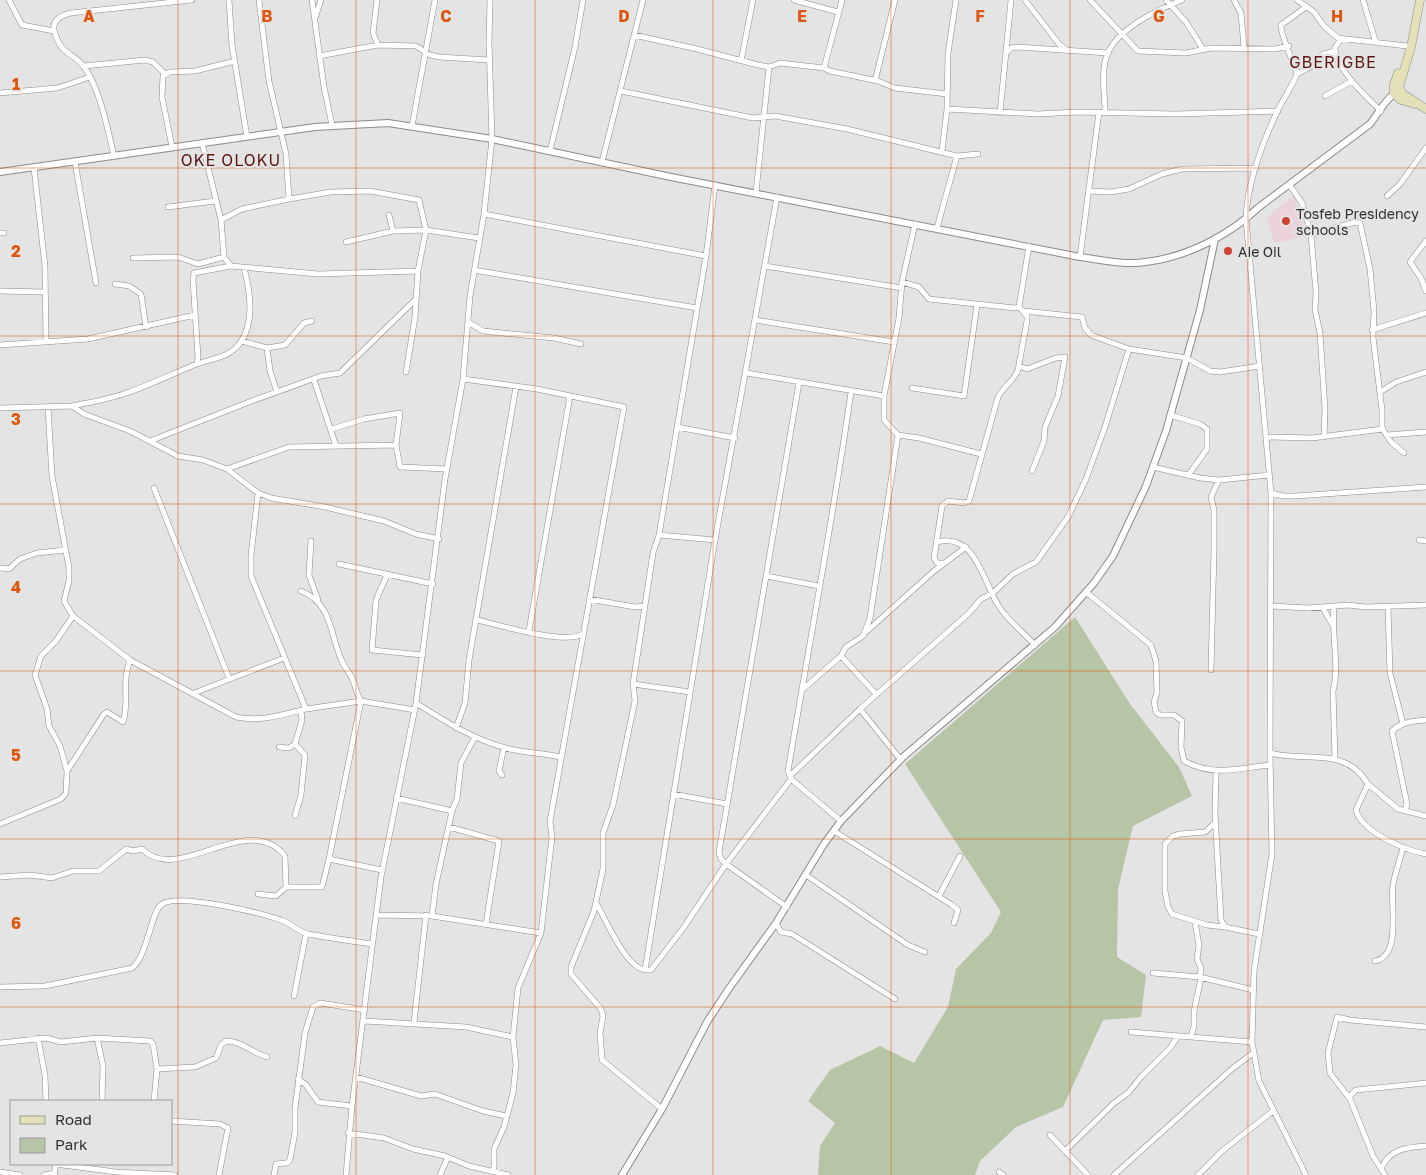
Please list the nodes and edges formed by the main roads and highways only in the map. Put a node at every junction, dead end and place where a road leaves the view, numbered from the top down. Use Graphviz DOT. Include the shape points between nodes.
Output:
graph roads {
  1 [pos="1416,0"];
  2 [pos="1420,0"];
  3 [pos="1417,104"];
  4 [pos="1426,109"];
  1 -- 3 [label="main road" via="1394,94 1401,100"];
  2 -- 3 [label="main road" via="1399,87"];
  3 -- 4 [label="main road"];
}
